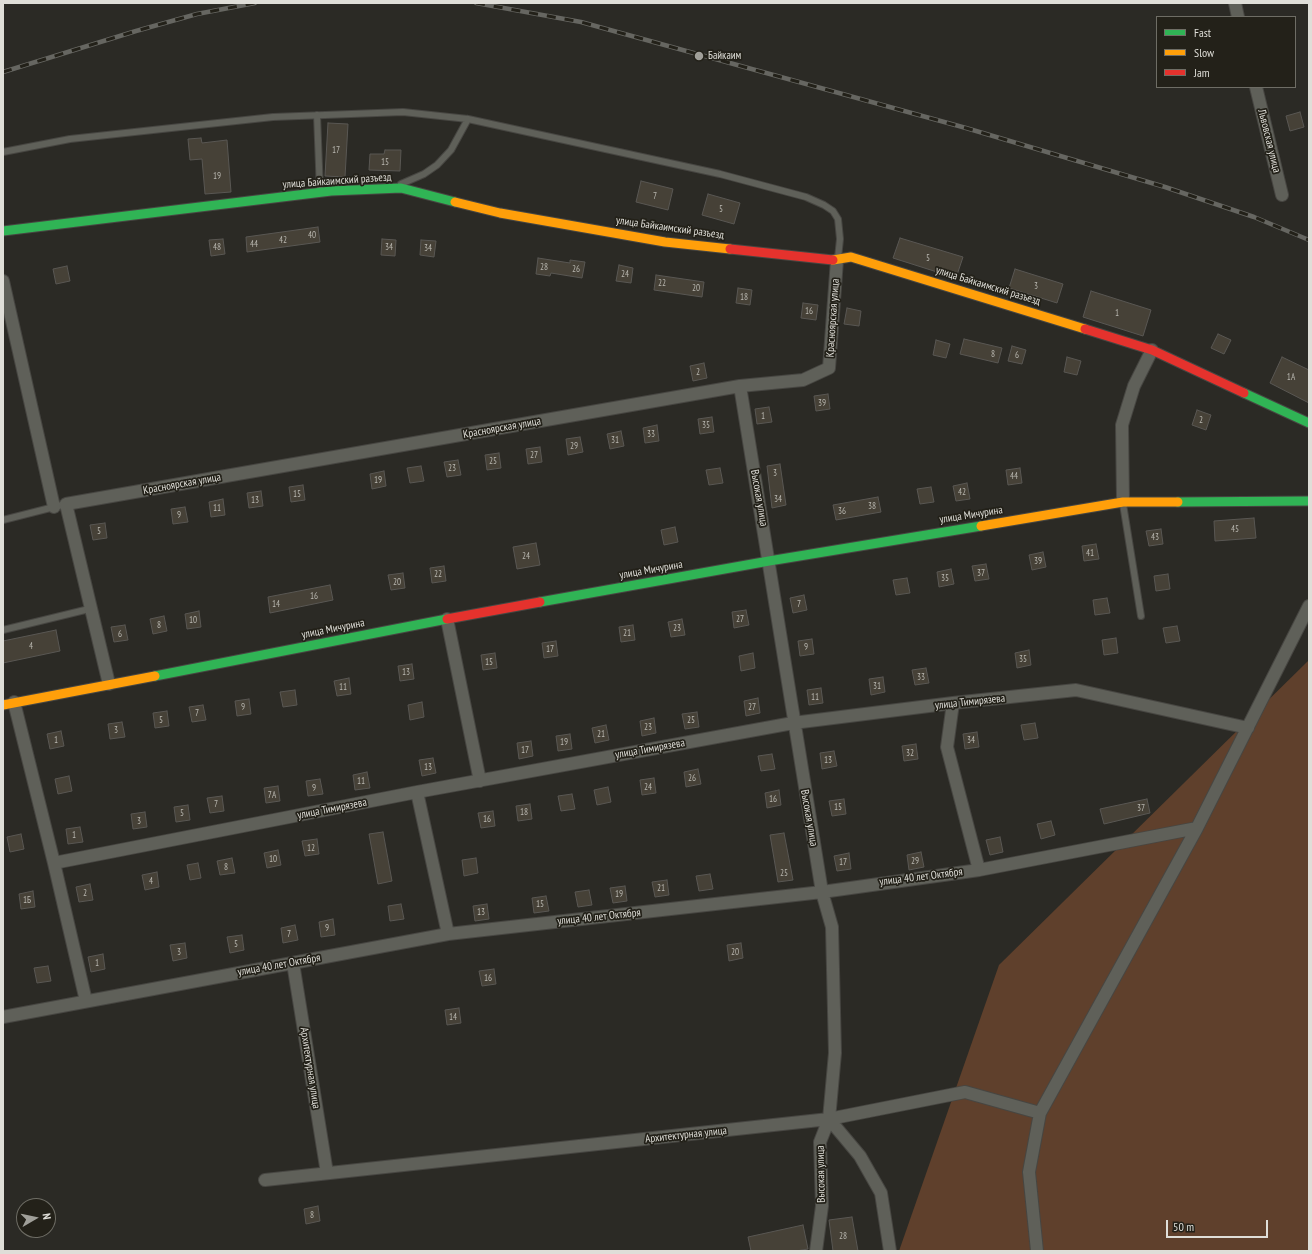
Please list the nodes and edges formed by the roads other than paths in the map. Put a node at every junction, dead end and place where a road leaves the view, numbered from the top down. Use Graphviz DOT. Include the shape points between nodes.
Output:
graph roads {
  1 [pos="1235,3"];
  2 [pos="1238,16"];
  3 [pos="1256,88"];
  4 [pos="317,115"];
  5 [pos="468,119"];
  6 [pos="3,152"];
  7 [pos="390,188"];
  8 [pos="320,192"];
  9 [pos="1282,195"];
  10 [pos="3,231"];
  11 [pos="837,260"];
  12 [pos="3,281"];
  13 [pos="1152,350"];
  14 [pos="740,386"];
  15 [pos="1309,423"];
  16 [pos="1309,501"];
  17 [pos="1123,502"];
  18 [pos="66,504"];
  19 [pos="54,507"];
  20 [pos="3,520"];
  21 [pos="769,561"];
  22 [pos="1309,606"];
  23 [pos="85,610"];
  24 [pos="1141,616"];
  25 [pos="447,620"];
  26 [pos="3,630"];
  27 [pos="109,684"];
  28 [pos="8,703"];
  29 [pos="953,703"];
  30 [pos="794,723"];
  31 [pos="1248,728"];
  32 [pos="480,781"];
  33 [pos="417,792"];
  34 [pos="1197,828"];
  35 [pos="54,863"];
  36 [pos="979,870"];
  37 [pos="822,892"];
  38 [pos="448,934"];
  39 [pos="293,963"];
  40 [pos="86,1001"];
  41 [pos="3,1016"];
  42 [pos="1040,1112"];
  43 [pos="829,1119"];
  44 [pos="327,1173"];
  45 [pos="265,1180"];
  46 [pos="816,1251"];
  47 [pos="890,1251"];
  48 [pos="1037,1251"];
  1 -- 2 [label="street"];
  3 -- 9 [label="street, Львовская улица"];
  4 -- 5 [label="lane" via="403,112"];
  4 -- 6 [label="lane" via="273,117 70,139"];
  4 -- 8 [label="lane"];
  5 -- 7 [label="lane" via="451,150 437,165 424,174"];
  5 -- 11 [label="lane" via="720,174 806,197 833,211 838,219 840,239"];
  7 -- 8 [label="street, улица Байкаимский разъезд"];
  7 -- 11 [label="street, улица Байкаимский разъезд" via="401,188 500,213 665,242"];
  8 -- 10 [label="street, улица Байкаимский разъезд"];
  11 -- 13 [label="street, улица Байкаимский разъезд" via="851,257"];
  11 -- 14 [label="street, Красноярская улица" via="829,368 802,380"];
  12 -- 19 [label="street"];
  13 -- 15 [label="street, улица Байкаимский разъезд"];
  13 -- 17 [label="street" via="1134,386 1122,425"];
  14 -- 18 [label="street, Красноярская улица"];
  14 -- 21 [label="street, Высокая улица"];
  16 -- 17 [label="street, улица Мичурина"];
  17 -- 21 [label="street, улица Мичурина"];
  17 -- 24 [label="lane"];
  18 -- 19 [label="lane"];
  18 -- 27 [label="street"];
  19 -- 20 [label="lane"];
  21 -- 25 [label="street, улица Мичурина"];
  21 -- 30 [label="street, Высокая улица"];
  22 -- 31 [label="street"];
  23 -- 26 [label="lane"];
  25 -- 27 [label="street, улица Мичурина"];
  25 -- 32 [label="street"];
  27 -- 28 [label="street, улица Мичурина"];
  28 -- 35 [label="street"];
  29 -- 30 [label="street, улица Тимирязева"];
  29 -- 31 [label="street, улица Тимирязева" via="1076,690"];
  29 -- 36 [label="street" via="947,747"];
  30 -- 32 [label="street, улица Тимирязева"];
  30 -- 37 [label="street, Высокая улица"];
  31 -- 34 [label="street"];
  32 -- 33 [label="street, улица Тимирязева"];
  33 -- 35 [label="street, улица Тимирязева"];
  33 -- 38 [label="street"];
  34 -- 36 [label="street, улица 40 лет Октября"];
  34 -- 42 [label="street"];
  35 -- 40 [label="street"];
  36 -- 37 [label="street, улица 40 лет Октября"];
  37 -- 38 [label="street, улица 40 лет Октября"];
  37 -- 43 [label="street, Высокая улица" via="832,927 835,1053"];
  38 -- 39 [label="street, улица 40 лет Октября"];
  39 -- 40 [label="street, улица 40 лет Октября"];
  39 -- 44 [label="street, Архитектурная улица"];
  40 -- 41 [label="street, улица 40 лет Октября"];
  42 -- 43 [label="street, Архитектурная улица" via="965,1092"];
  42 -- 48 [label="street" via="1029,1172"];
  43 -- 44 [label="street, Архитектурная улица"];
  43 -- 46 [label="street, Высокая улица" via="820,1142 822,1206"];
  43 -- 47 [label="street" via="860,1156 881,1193"];
  44 -- 45 [label="street, Архитектурная улица"];
}
